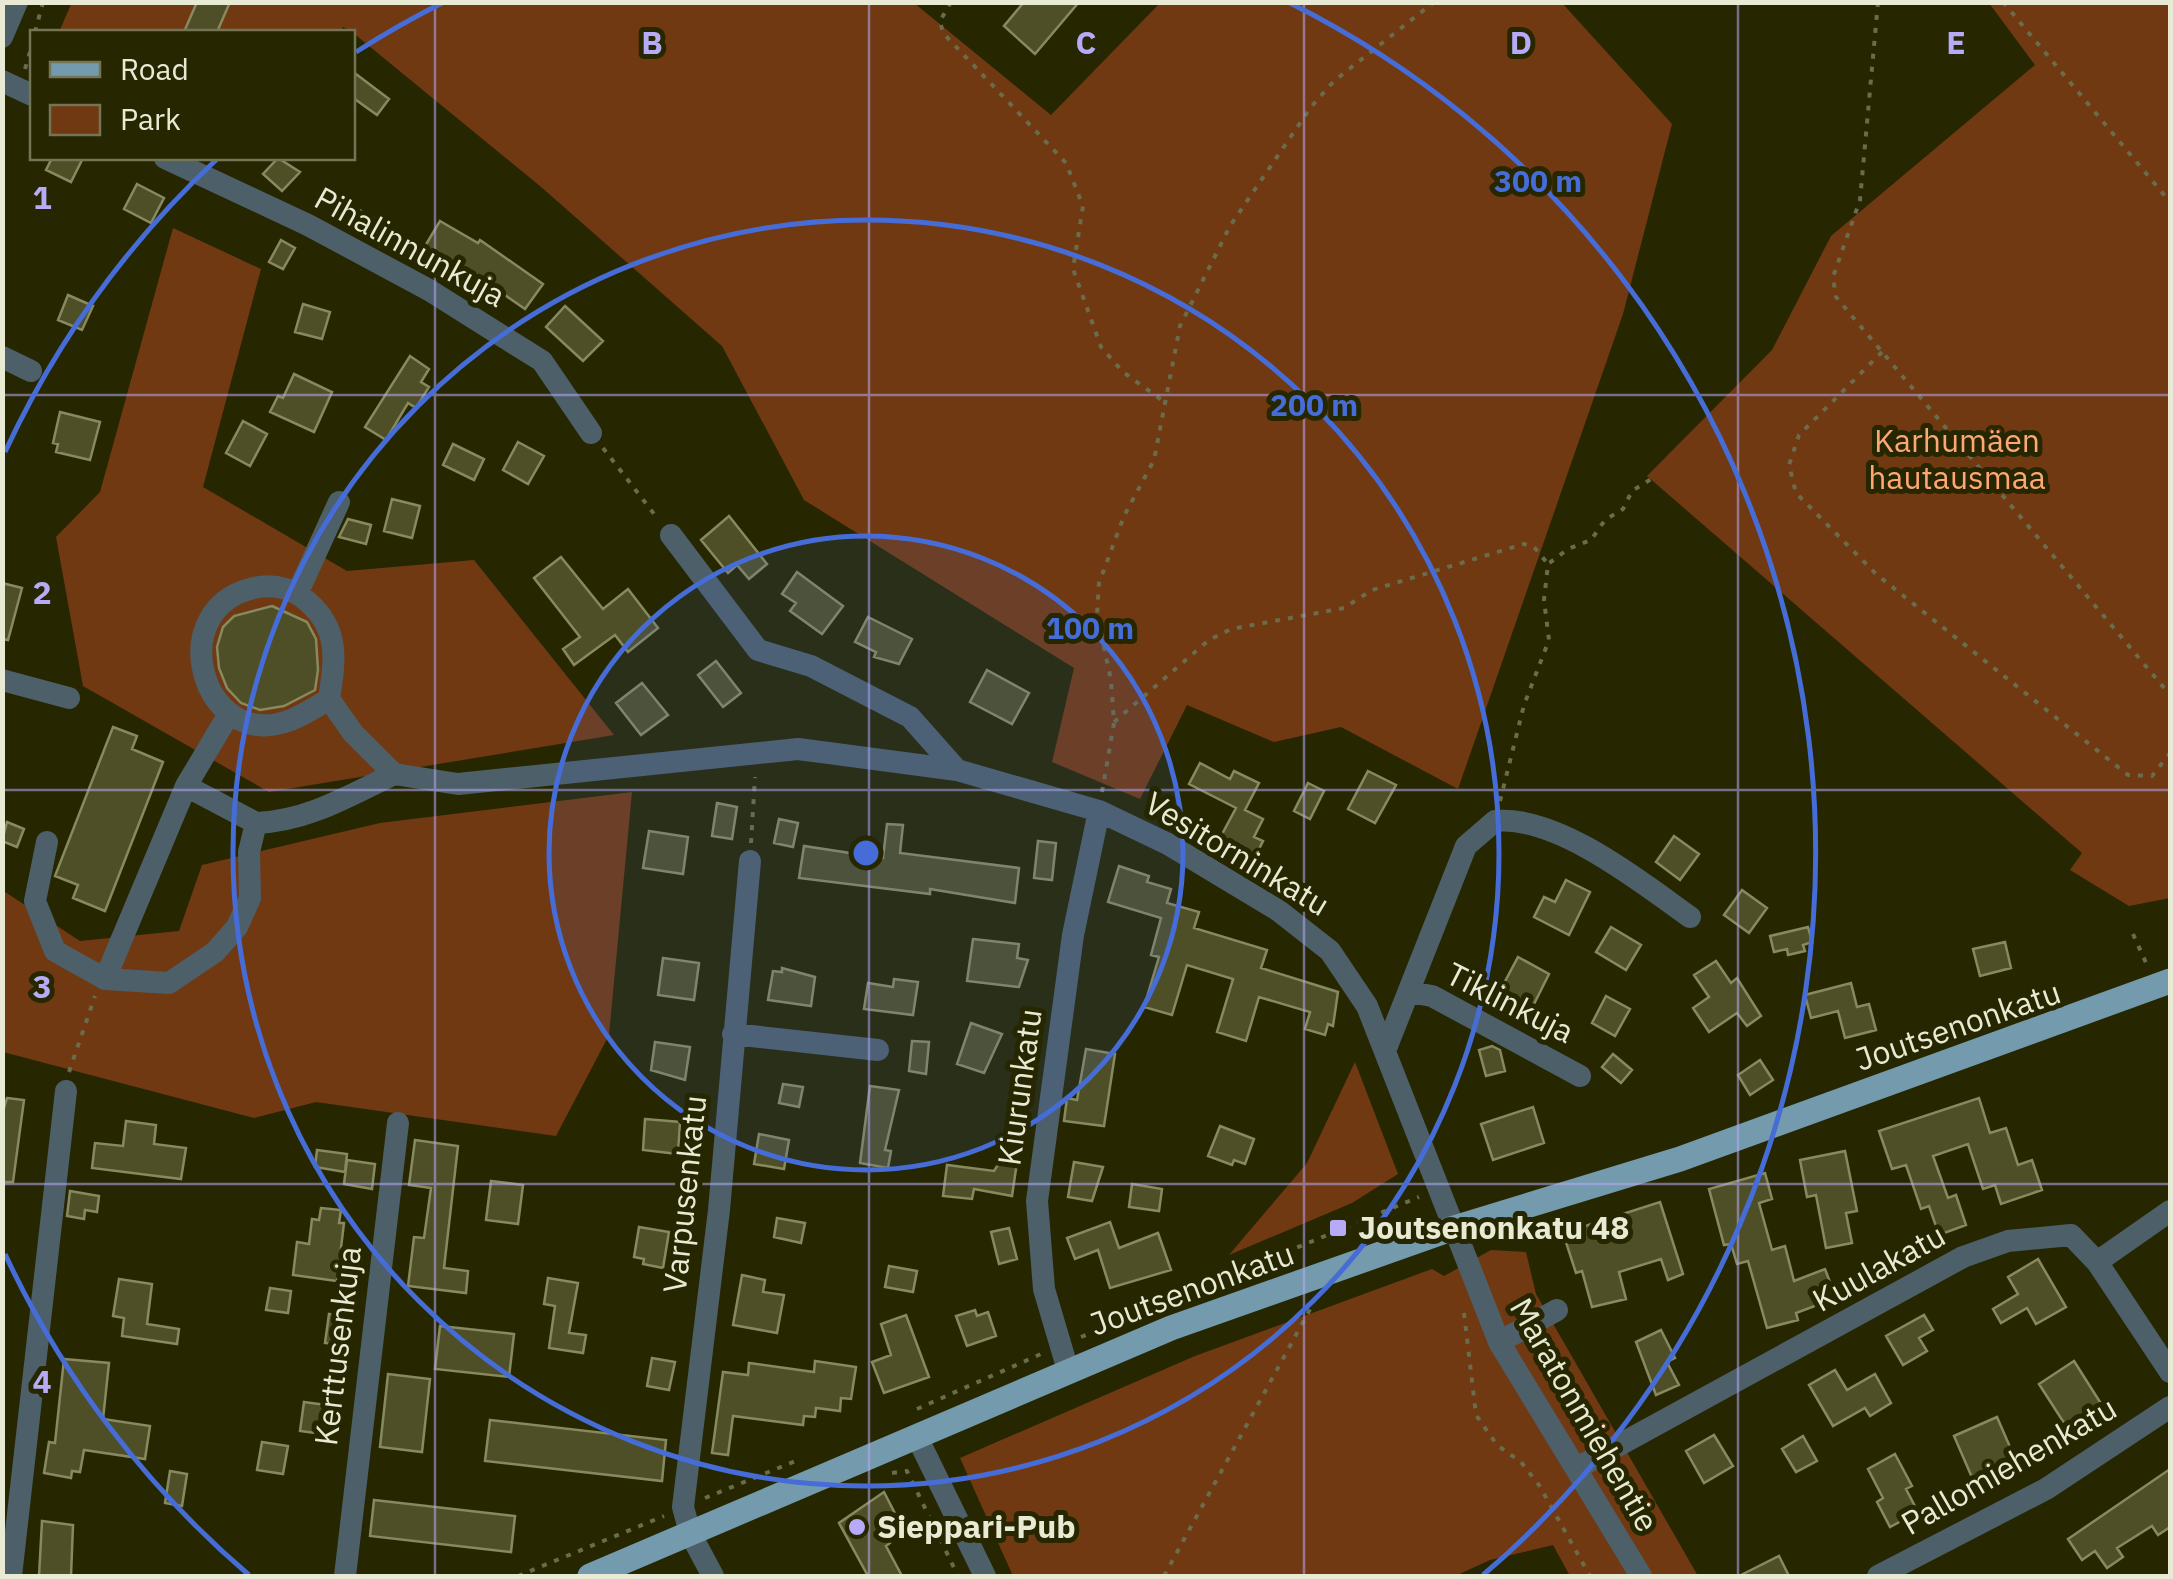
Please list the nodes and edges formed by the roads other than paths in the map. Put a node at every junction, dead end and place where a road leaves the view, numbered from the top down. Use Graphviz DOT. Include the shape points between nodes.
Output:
graph roads {
  1 [pos="17,2"];
  2 [pos="2,36"];
  3 [pos="2,81"];
  4 [pos="30,94"];
  5 [pos="169,160"];
  6 [pos="2,357"];
  7 [pos="31,371"];
  8 [pos="591,433"];
  9 [pos="339,502"];
  10 [pos="670,535"];
  11 [pos="298,592"];
  12 [pos="2,680"];
  13 [pos="69,698"];
  14 [pos="329,699"];
  15 [pos="229,714"];
  16 [pos="957,770"];
  17 [pos="394,774"];
  18 [pos="186,786"];
  19 [pos="1100,811"];
  20 [pos="256,823"];
  21 [pos="47,842"];
  22 [pos="750,861"];
  23 [pos="1690,917"];
  24 [pos="105,979"];
  25 [pos="2165,984"];
  26 [pos="1408,992"];
  27 [pos="733,1034"];
  28 [pos="878,1050"];
  29 [pos="1385,1052"];
  30 [pos="1580,1076"];
  31 [pos="66,1090"];
  32 [pos="398,1123"];
  33 [pos="2170,1210"];
  34 [pos="1452,1229"];
  35 [pos="2097,1262"];
  36 [pos="1557,1310"];
  37 [pos="1499,1342"];
  38 [pos="1064,1358"];
  39 [pos="2170,1372"];
  40 [pos="2170,1407"];
  41 [pos="917,1437"];
  42 [pos="1577,1468"];
  43 [pos="686,1520"];
  44 [pos="11,1576"];
  45 [pos="344,1576"];
  46 [pos="590,1576"];
  47 [pos="713,1576"];
  48 [pos="985,1576"];
  49 [pos="1640,1576"];
  50 [pos="1878,1576"];
  1 -- 2 [label="street"];
  3 -- 4 [label="street"];
  5 -- 8 [label="street, Pihalinnunkuja" via="429,290 542,361"];
  6 -- 7 [label="street"];
  9 -- 11 [label="street"];
  10 -- 16 [label="street" via="758,650 812,666 910,717"];
  11 -- 14 [label="street" via="324,616 336,646"];
  11 -- 15 [label="street" via="268,586 234,591 208,620 199,654 208,690"];
  12 -- 13 [label="street"];
  14 -- 15 [label="street" via="286,722 263,724"];
  14 -- 17 [label="street"];
  15 -- 18 [label="street"];
  16 -- 17 [label="street, Vesitorninkatu" via="798,749 458,784"];
  16 -- 19 [label="street, Vesitorninkatu"];
  17 -- 20 [label="street" via="322,810"];
  18 -- 20 [label="street"];
  18 -- 24 [label="street"];
  19 -- 29 [label="street, Vesitorninkatu" via="1248,892 1330,951 1367,1006"];
  19 -- 38 [label="street, Kiurunkatu" via="1073,935 1037,1201 1044,1289"];
  20 -- 24 [label="street" via="248,852 250,898 238,927 215,952 169,983"];
  21 -- 24 [label="street" via="35,901 55,951"];
  22 -- 27 [label="street, Varpusenkatu"];
  23 -- 26 [label="street" via="1547,829 1495,820 1466,846"];
  25 -- 34 [label="main road, Joutsenonkatu" via="1680,1159"];
  26 -- 29 [label="street"];
  26 -- 30 [label="street, Tiklinkuja" via="1432,996"];
  27 -- 28 [label="street"];
  27 -- 43 [label="street, Varpusenkatu"];
  29 -- 34 [label="street, Vesitorninkatu"];
  31 -- 44 [label="street"];
  32 -- 45 [label="street, Kerttusenkuja"];
  33 -- 35 [label="street"];
  34 -- 37 [label="street, Maratonmiehentie"];
  34 -- 38 [label="main road, Joutsenonkatu"];
  35 -- 39 [label="street, Kuulakatu"];
  35 -- 42 [label="street, Kuulakatu" via="2071,1235 2008,1241 1964,1258"];
  36 -- 37 [label="street"];
  37 -- 42 [label="street, Maratonmiehentie"];
  38 -- 41 [label="main road, Joutsenonkatu"];
  40 -- 50 [label="street, Pallomiehenkatu" via="2046,1490"];
  41 -- 43 [label="main road, Joutsenonkatu"];
  41 -- 48 [label="street"];
  42 -- 49 [label="street, Maratonmiehentie"];
  43 -- 46 [label="main road, Joutsenonkatu"];
  43 -- 47 [label="street"];
}
